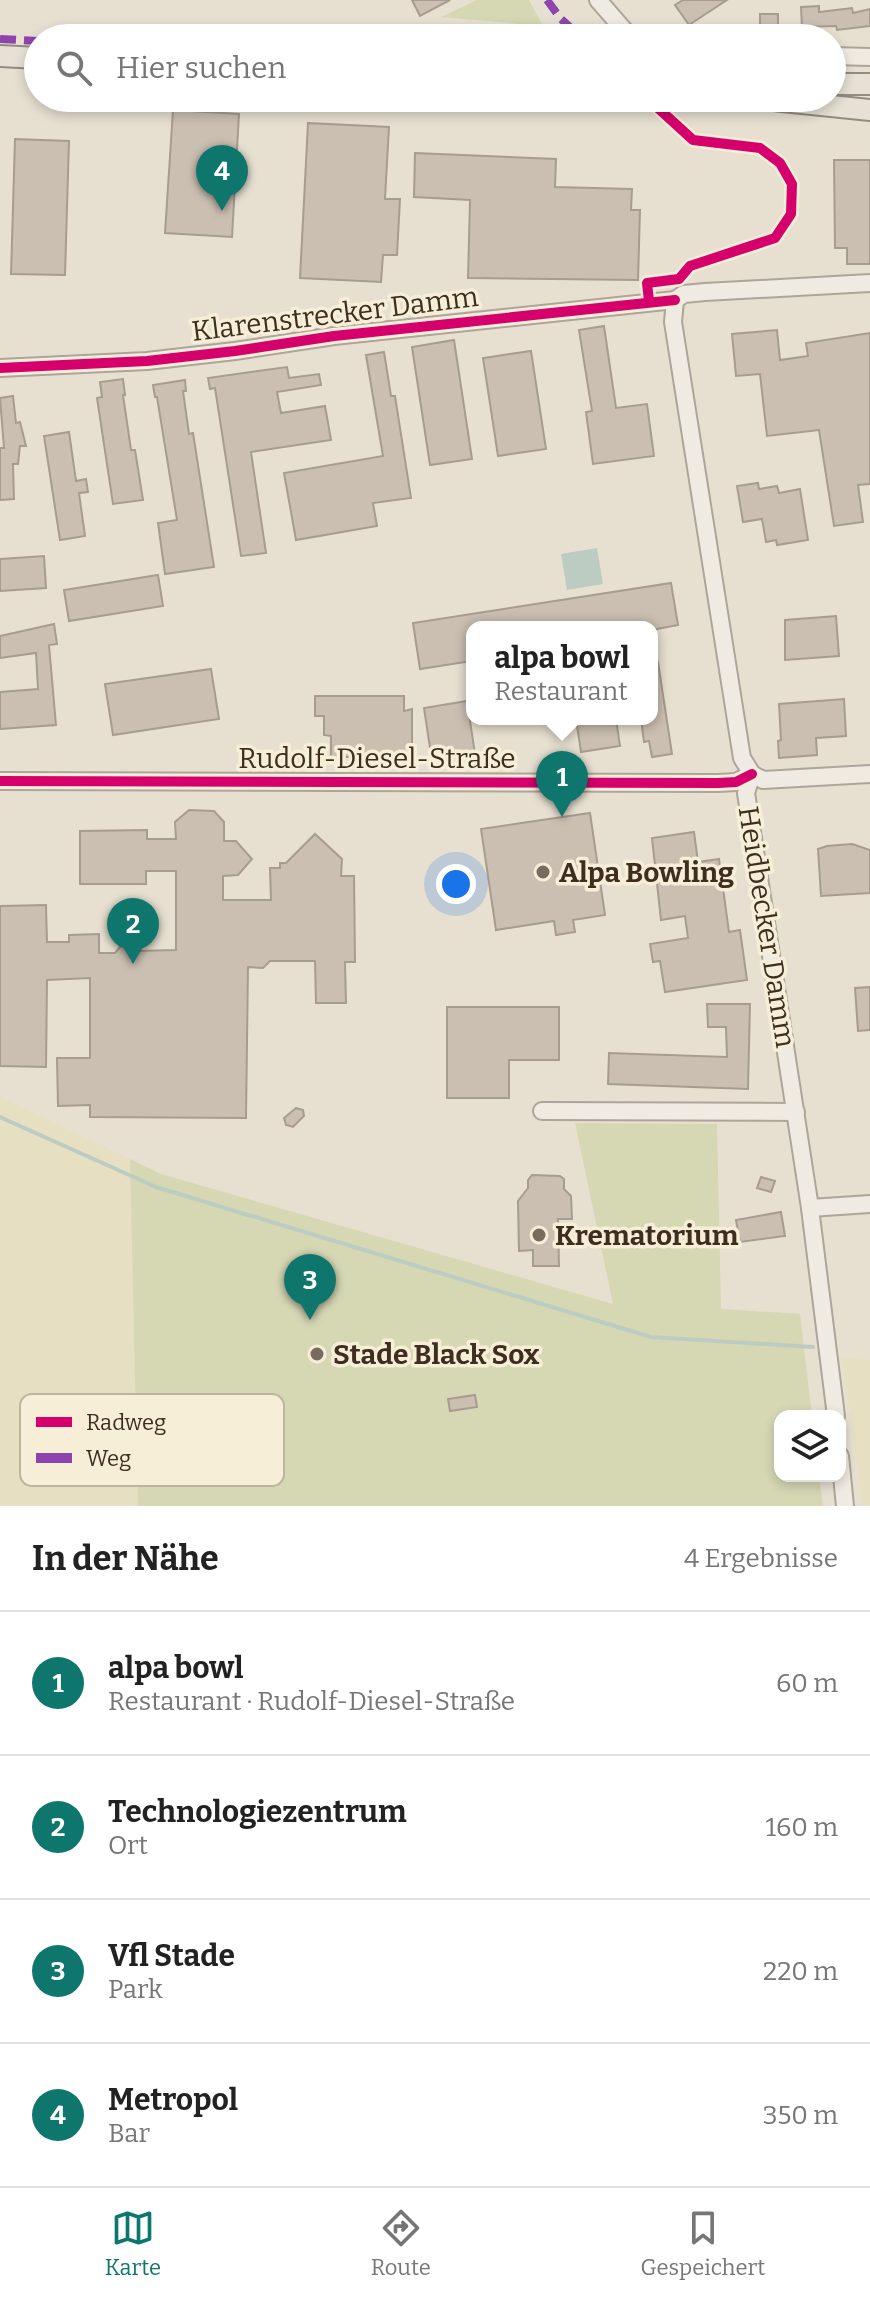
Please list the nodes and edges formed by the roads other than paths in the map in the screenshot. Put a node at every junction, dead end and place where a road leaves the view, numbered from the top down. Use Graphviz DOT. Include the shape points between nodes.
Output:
graph roads {
  1 [pos="598,0"];
  2 [pos="618,24"];
  3 [pos="0,56"];
  4 [pos="846,56"];
  5 [pos="24,57"];
  6 [pos="870,57"];
  7 [pos="846,84"];
  8 [pos="870,84"];
  9 [pos="846,108"];
  10 [pos="870,110"];
  11 [pos="870,283"];
  12 [pos="675,300"];
  13 [pos="0,368"];
  14 [pos="752,774"];
  15 [pos="870,774"];
  16 [pos="0,781"];
  17 [pos="542,1111"];
  18 [pos="796,1112"];
  19 [pos="870,1204"];
  20 [pos="810,1208"];
  21 [pos="835,1410"];
  22 [pos="843,1482"];
  23 [pos="845,1506"];
  1 -- 2 [label="street"];
  3 -- 5 [label="main road"];
  4 -- 6 [label="street"];
  7 -- 8 [label="main road"];
  9 -- 10 [label="main road"];
  11 -- 12 [label="street, Klarenstrecker Damm" via="705,292"];
  12 -- 13 [label="street, Klarenstrecker Damm" via="147,361"];
  12 -- 14 [label="street, Heidbecker Damm" via="673,322 723,646 742,758"];
  14 -- 15 [label="street" via="774,780"];
  14 -- 16 [label="street, Rudolf-Diesel-Straße" via="718,783"];
  14 -- 18 [label="street, Heidbecker Damm" via="746,793"];
  17 -- 18 [label="street"];
  18 -- 20 [label="street, Heidbecker Damm"];
  19 -- 20 [label="street"];
  20 -- 21 [label="street, Heidbecker Damm"];
  22 -- 23 [label="street"];
}
